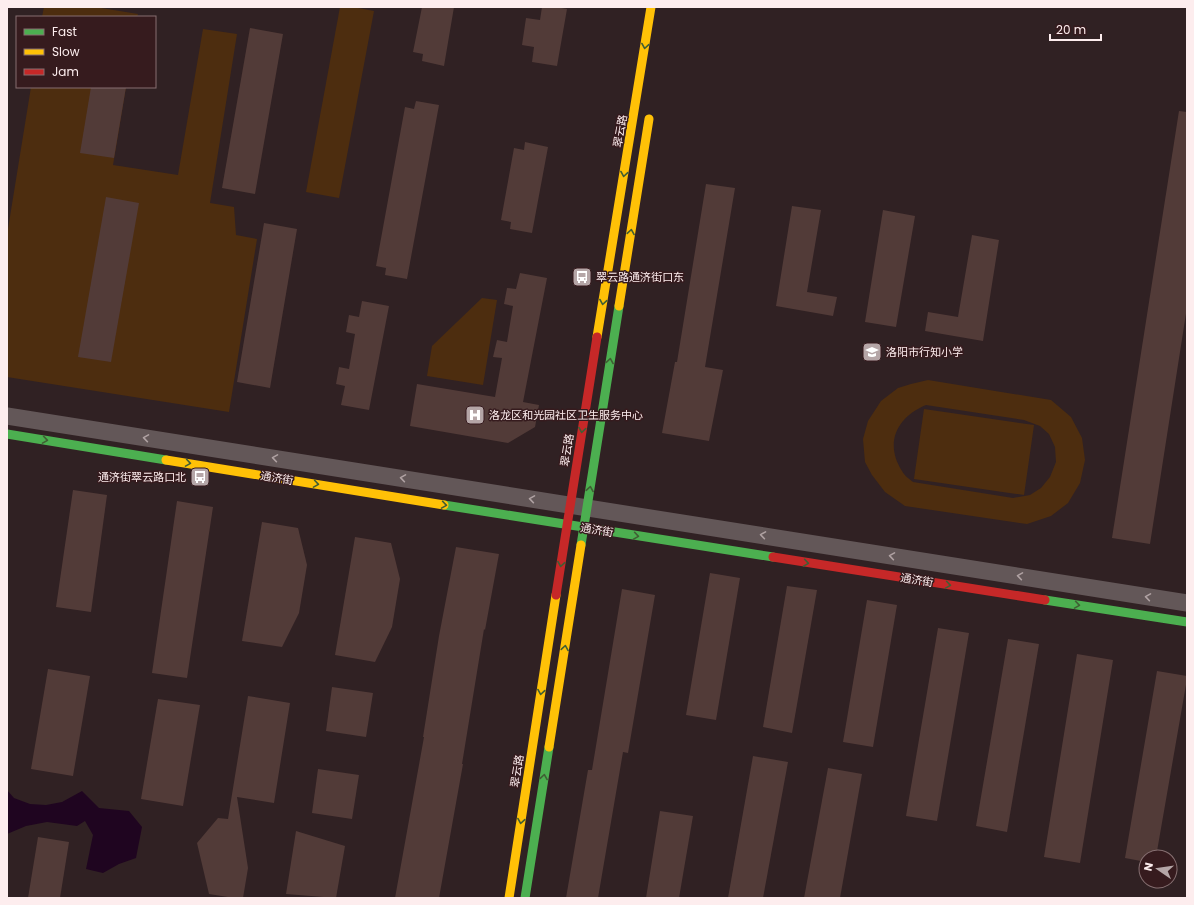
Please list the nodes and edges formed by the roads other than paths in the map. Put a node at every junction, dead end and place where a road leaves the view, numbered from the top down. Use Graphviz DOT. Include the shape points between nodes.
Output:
graph roads {
  1 [pos="652,7"];
  2 [pos="651,109"];
  3 [pos="7,416"];
  4 [pos="7,434"];
  5 [pos="570,505"];
  6 [pos="587,508"];
  7 [pos="567,525"];
  8 [pos="584,528"];
  9 [pos="1187,603"];
  10 [pos="1187,622"];
  11 [pos="509,898"];
  12 [pos="525,898"];
  1 -- 5 [label="street, 翠云路, one-way"];
  6 -- 2 [label="street, one-way"];
  5 -- 3 [label="street, 通济街, one-way"];
  4 -- 7 [label="street, 通济街, one-way"];
  5 -- 6 [label="street, 通济街"];
  5 -- 7 [label="street, 翠云路"];
  6 -- 8 [label="street"];
  9 -- 6 [label="street, 通济街, one-way"];
  7 -- 8 [label="street, 通济街"];
  7 -- 11 [label="street, 翠云路, one-way"];
  8 -- 10 [label="street, 通济街, one-way"];
  12 -- 8 [label="street, one-way"];
}
